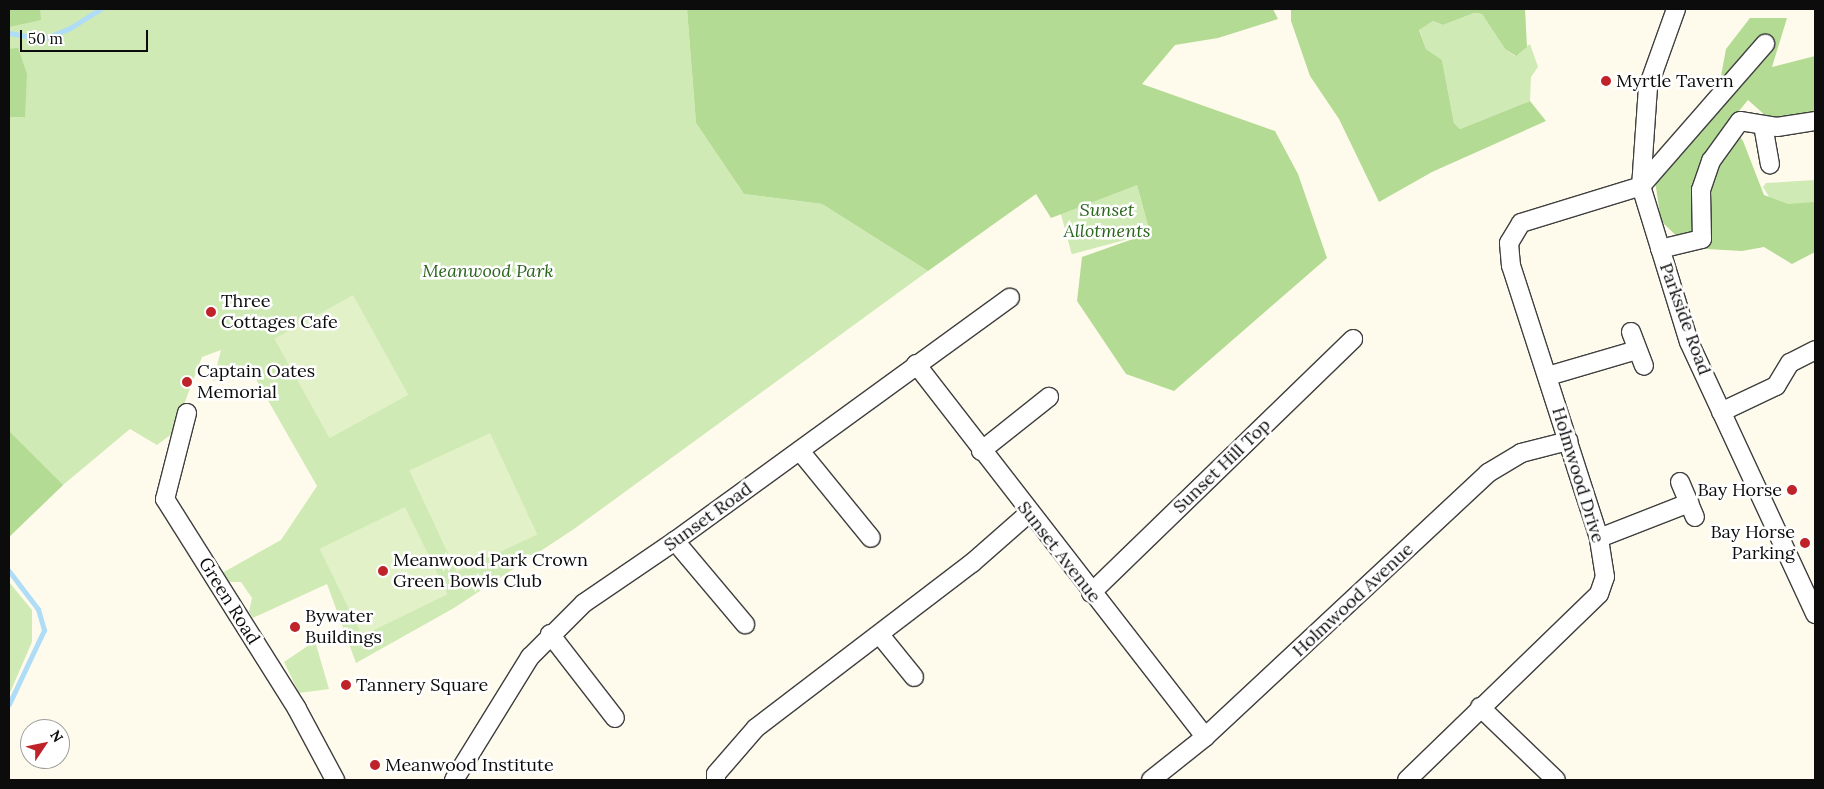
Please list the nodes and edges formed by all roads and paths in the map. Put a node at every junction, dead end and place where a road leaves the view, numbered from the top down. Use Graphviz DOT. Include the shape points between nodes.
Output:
graph roads {
  1 [pos="1676,9"];
  2 [pos="1765,44"];
  3 [pos="1815,121"];
  4 [pos="1764,125"];
  5 [pos="1770,164"];
  6 [pos="1641,186"];
  7 [pos="1660,249"];
  8 [pos="1010,298"];
  9 [pos="1632,332"];
  10 [pos="1354,339"];
  11 [pos="1815,350"];
  12 [pos="916,364"];
  13 [pos="1548,376"];
  14 [pos="1049,396"];
  15 [pos="1721,412"];
  16 [pos="187,413"];
  17 [pos="1568,441"];
  18 [pos="800,451"];
  19 [pos="981,451"];
  20 [pos="1680,482"];
  21 [pos="1029,513"];
  22 [pos="872,538"];
  23 [pos="1599,538"];
  24 [pos="676,541"];
  25 [pos="1091,593"];
  26 [pos="1815,614"];
  27 [pos="745,624"];
  28 [pos="550,634"];
  29 [pos="880,635"];
  30 [pos="914,678"];
  31 [pos="1480,707"];
  32 [pos="615,718"];
  33 [pos="1205,737"];
  34 [pos="335,780"];
  35 [pos="454,780"];
  36 [pos="716,780"];
  37 [pos="1151,780"];
  38 [pos="1407,780"];
  39 [pos="1556,780"];
  1 -- 6 [label="street, Parkside Road" via="1648,87"];
  2 -- 6 [label="street"];
  3 -- 4 [label="street" via="1777,127"];
  4 -- 5 [label="street"];
  4 -- 7 [label="street" via="1740,121 1711,161 1701,190 1702,239"];
  6 -- 7 [label="street, Parkside Road"];
  6 -- 13 [label="street, Holmwood Drive" via="1521,222 1509,242 1511,266"];
  7 -- 15 [label="street, Parkside Road" via="1689,342"];
  8 -- 12 [label="street, Sunset Road"];
  9 -- 13 [label="street" via="1640,358"];
  10 -- 25 [label="street, Sunset Hill Top"];
  11 -- 15 [label="street" via="1790,363 1776,386"];
  12 -- 18 [label="street, Sunset Road"];
  12 -- 19 [label="street, Sunset Avenue"];
  13 -- 17 [label="street, Holmwood Drive"];
  14 -- 19 [label="street"];
  15 -- 26 [label="street, Parkside Road"];
  16 -- 34 [label="street, Green Road" via="165,499 297,709"];
  17 -- 23 [label="street, Holmwood Drive"];
  17 -- 33 [label="street, Holmwood Avenue" via="1521,453 1488,473"];
  18 -- 22 [label="street"];
  18 -- 24 [label="street, Sunset Road"];
  19 -- 21 [label="street, Sunset Avenue"];
  20 -- 23 [label="street" via="1692,510"];
  21 -- 25 [label="street, Sunset Avenue"];
  21 -- 29 [label="street" via="972,563"];
  23 -- 31 [label="street, Holmwood Drive" via="1605,577 1599,594"];
  24 -- 27 [label="street"];
  24 -- 28 [label="street, Sunset Road" via="584,603"];
  25 -- 33 [label="street, Sunset Avenue"];
  28 -- 32 [label="street"];
  28 -- 35 [label="street, Sunset Road" via="506,691"];
  29 -- 30 [label="street"];
  29 -- 36 [label="street" via="756,728 716,774"];
  31 -- 38 [label="street, Holmwood Drive"];
  31 -- 39 [label="street"];
  33 -- 37 [label="street, Holmwood Avenue"];
}
